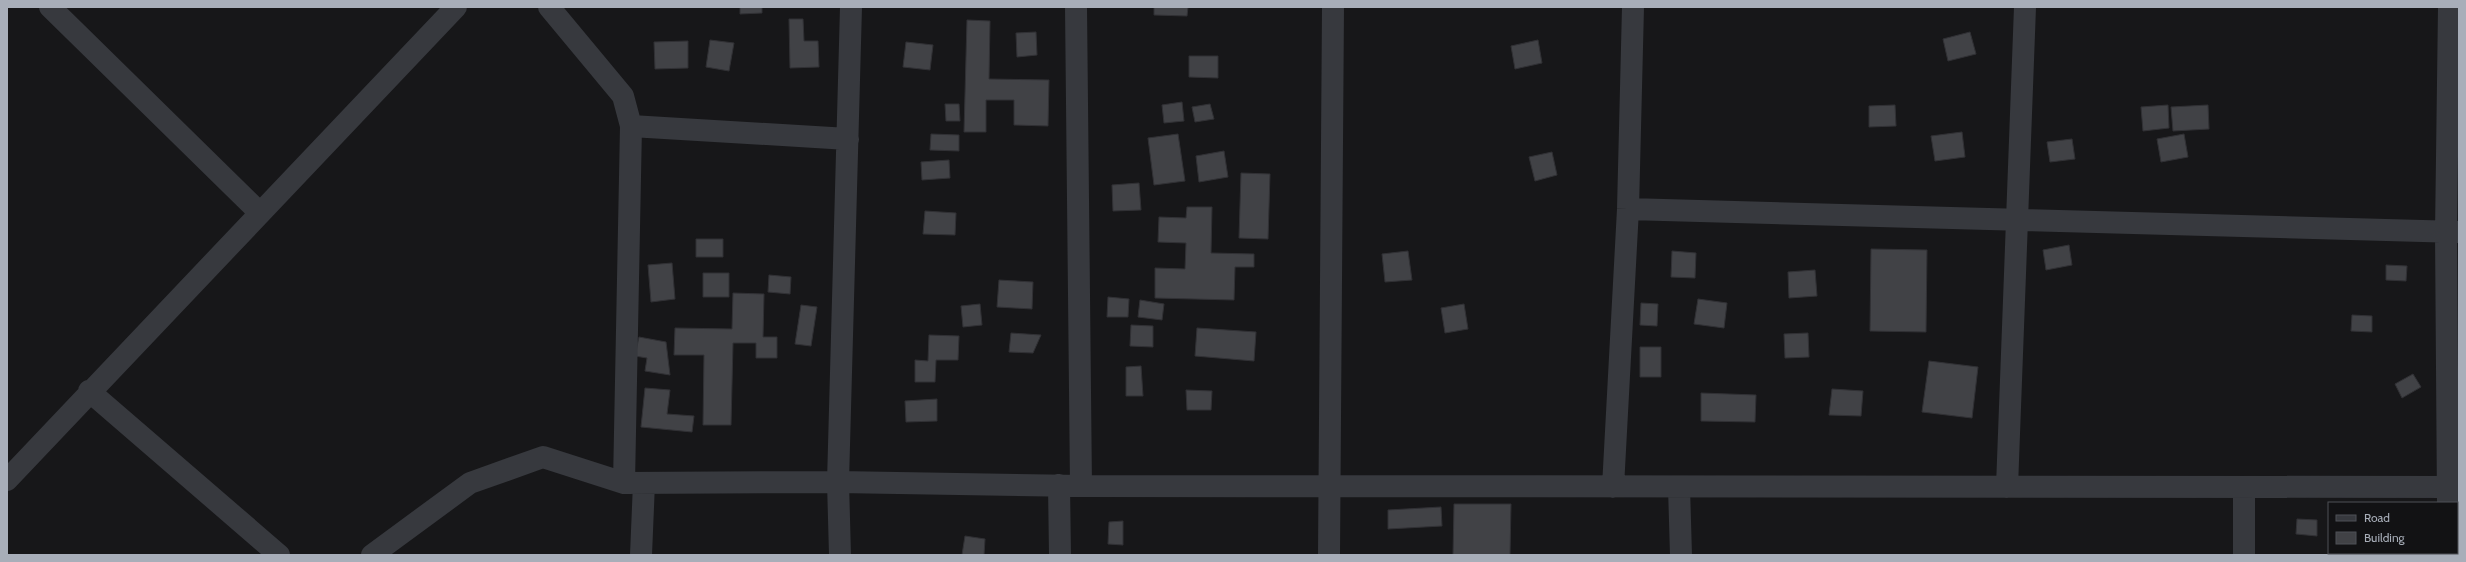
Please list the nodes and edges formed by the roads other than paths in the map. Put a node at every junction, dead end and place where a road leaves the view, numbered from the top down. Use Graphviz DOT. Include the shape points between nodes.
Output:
graph roads {
  1 [pos="50,7"];
  2 [pos="456,7"];
  3 [pos="549,7"];
  4 [pos="851,7"];
  5 [pos="1076,7"];
  6 [pos="1333,7"];
  7 [pos="1634,7"];
  8 [pos="2025,7"];
  9 [pos="2449,7"];
  10 [pos="631,126"];
  11 [pos="848,139"];
  12 [pos="1628,209"];
  13 [pos="260,212"];
  14 [pos="2017,221"];
  15 [pos="2452,232"];
  16 [pos="89,391"];
  17 [pos="7,480"];
  18 [pos="838,482"];
  19 [pos="634,483"];
  20 [pos="1059,485"];
  21 [pos="1081,486"];
  22 [pos="1330,486"];
  23 [pos="1613,486"];
  24 [pos="1679,486"];
  25 [pos="2007,487"];
  26 [pos="2244,487"];
  27 [pos="2452,492"];
  28 [pos="279,555"];
  29 [pos="372,555"];
  30 [pos="640,555"];
  31 [pos="840,555"];
  32 [pos="1060,555"];
  33 [pos="1329,555"];
  34 [pos="1681,555"];
  35 [pos="2244,555"];
  1 -- 13 [label="street"];
  2 -- 13 [label="street"];
  3 -- 10 [label="street" via="622,96"];
  4 -- 11 [label="street"];
  5 -- 21 [label="street"];
  6 -- 22 [label="street"];
  7 -- 12 [label="street"];
  8 -- 14 [label="street"];
  9 -- 15 [label="street"];
  10 -- 11 [label="street"];
  10 -- 19 [label="street"];
  11 -- 18 [label="street"];
  12 -- 14 [label="street"];
  12 -- 23 [label="street"];
  13 -- 16 [label="street"];
  14 -- 15 [label="street"];
  14 -- 25 [label="street"];
  15 -- 27 [label="street"];
  16 -- 17 [label="street"];
  16 -- 28 [label="street"];
  18 -- 19 [label="street"];
  18 -- 20 [label="street"];
  18 -- 31 [label="street"];
  19 -- 29 [label="street" via="543,457 470,483"];
  19 -- 30 [label="street"];
  20 -- 21 [label="street"];
  20 -- 32 [label="street"];
  21 -- 22 [label="street"];
  22 -- 23 [label="street"];
  22 -- 33 [label="street"];
  23 -- 24 [label="street"];
  24 -- 25 [label="street"];
  24 -- 34 [label="street"];
  25 -- 26 [label="street"];
  26 -- 27 [label="street"];
  26 -- 35 [label="street"];
}
